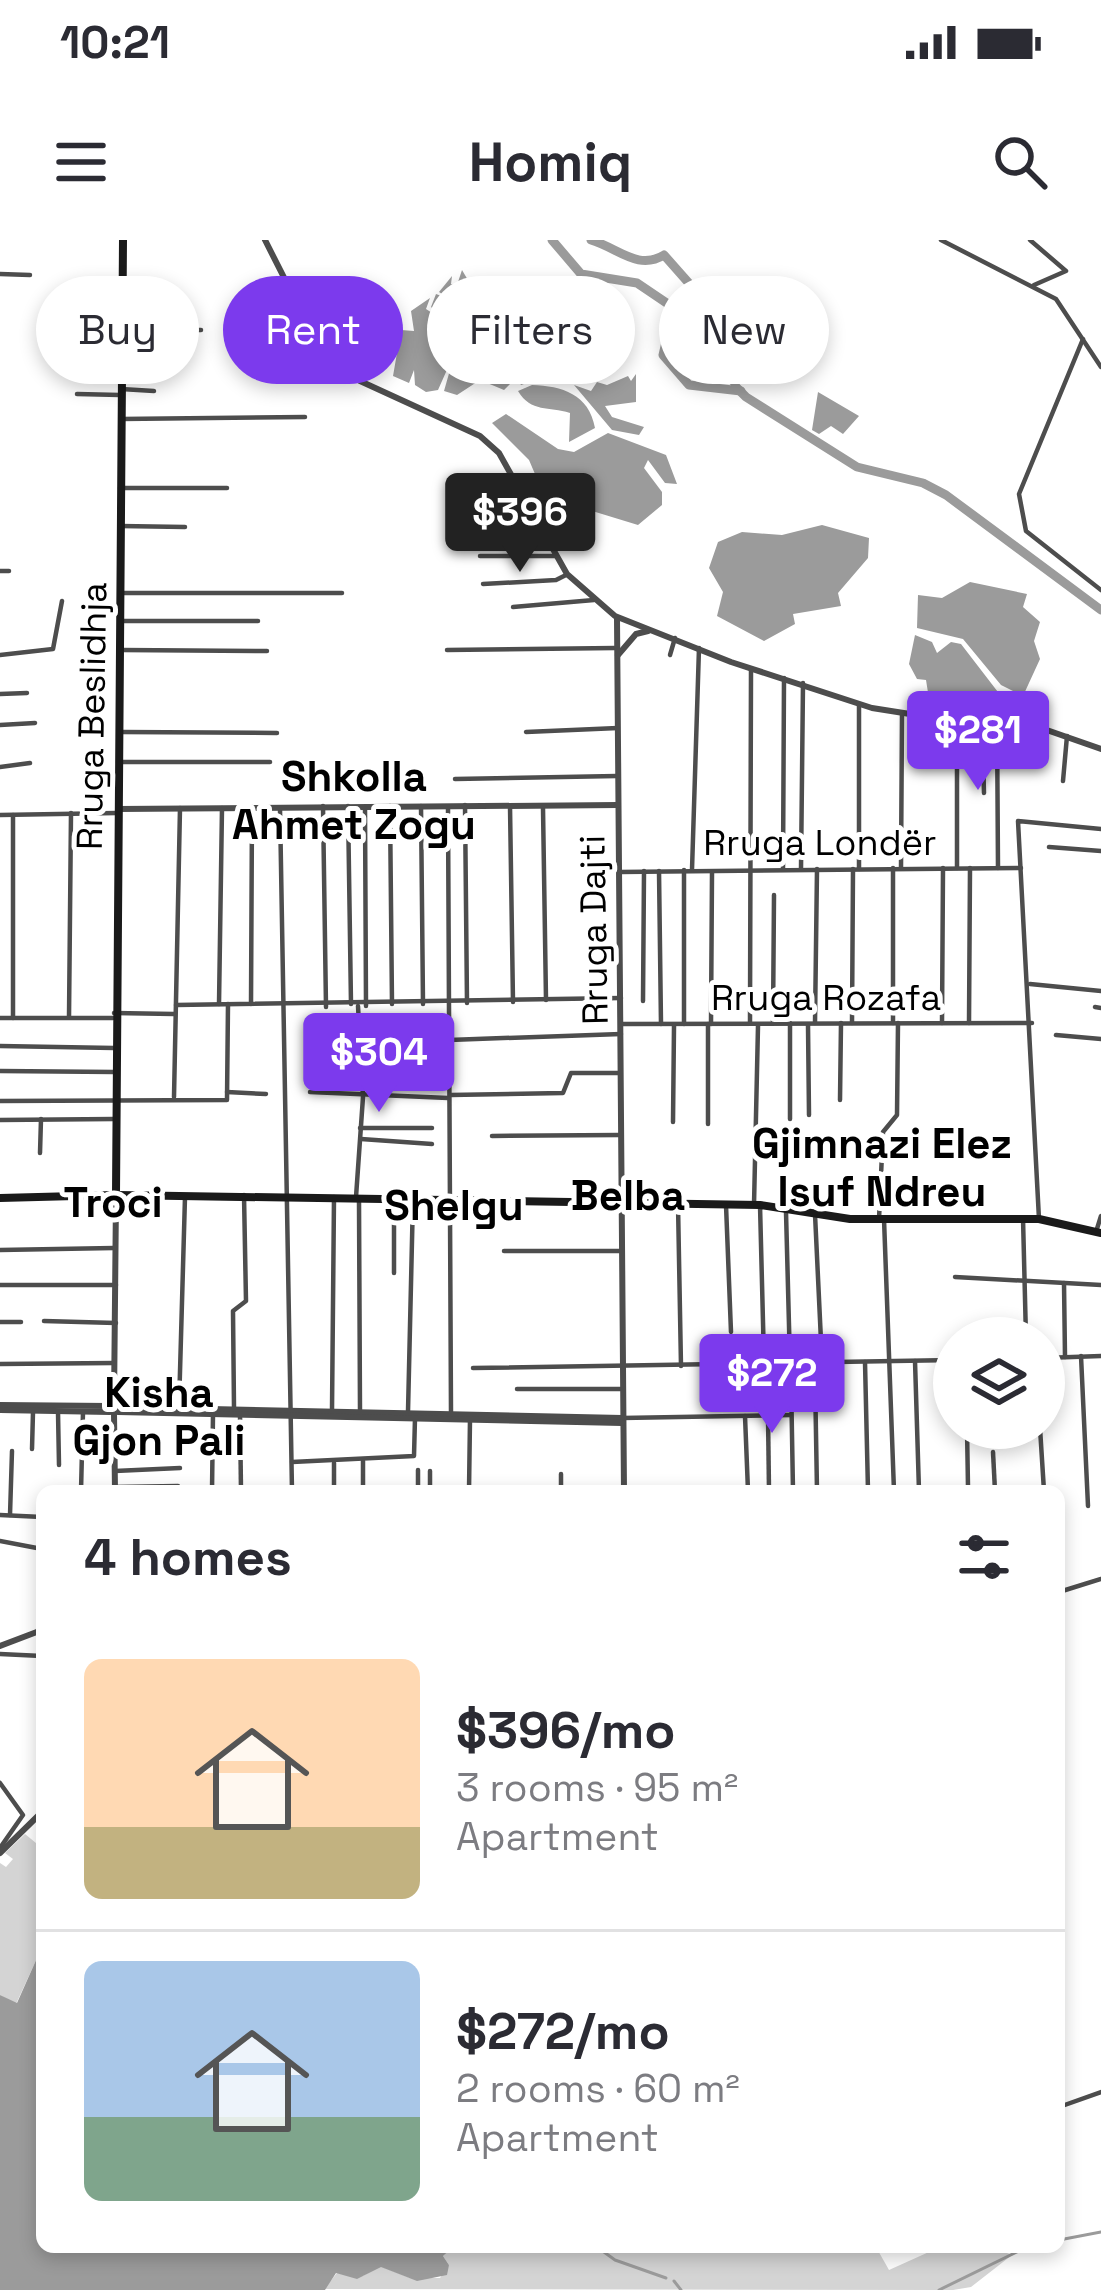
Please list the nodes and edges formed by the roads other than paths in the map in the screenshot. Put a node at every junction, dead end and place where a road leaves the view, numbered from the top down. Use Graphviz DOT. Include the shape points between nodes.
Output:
graph roads {
  1 [pos="123,240"];
  2 [pos="265,240"];
  3 [pos="941,240"];
  4 [pos="1030,240"];
  5 [pos="0,274"];
  6 [pos="30,275"];
  7 [pos="123,276"];
  8 [pos="1050,282"];
  9 [pos="1033,285"];
  10 [pos="1048,293"];
  11 [pos="1083,339"];
  12 [pos="1101,367"];
  13 [pos="122,384"];
  14 [pos="154,391"];
  15 [pos="122,392"];
  16 [pos="77,394"];
  17 [pos="305,417"];
  18 [pos="121,419"];
  19 [pos="120,488"];
  20 [pos="227,488"];
  21 [pos="120,526"];
  22 [pos="185,527"];
  23 [pos="480,556"];
  24 [pos="557,556"];
  25 [pos="0,571"];
  26 [pos="9,571"];
  27 [pos="567,574"];
  28 [pos="483,584"];
  29 [pos="1101,590"];
  30 [pos="119,593"];
  31 [pos="342,593"];
  32 [pos="594,600"];
  33 [pos="62,601"];
  34 [pos="513,607"];
  35 [pos="615,616"];
  36 [pos="119,621"];
  37 [pos="258,621"];
  38 [pos="632,623"];
  39 [pos="621,631"];
  40 [pos="652,631"];
  41 [pos="634,636"];
  42 [pos="675,638"];
  43 [pos="699,648"];
  44 [pos="119,650"];
  45 [pos="447,650"];
  46 [pos="267,651"];
  47 [pos="617,653"];
  48 [pos="0,655"];
  49 [pos="670,655"];
  50 [pos="751,669"];
  51 [pos="784,678"];
  52 [pos="803,682"];
  53 [pos="27,693"];
  54 [pos="0,694"];
  55 [pos="859,704"];
  56 [pos="902,713"];
  57 [pos="957,718"];
  58 [pos="997,718"];
  59 [pos="982,719"];
  60 [pos="35,723"];
  61 [pos="1033,724"];
  62 [pos="0,725"];
  63 [pos="618,728"];
  64 [pos="118,732"];
  65 [pos="526,732"];
  66 [pos="277,733"];
  67 [pos="1067,736"];
  68 [pos="1101,748"];
  69 [pos="1029,754"];
  70 [pos="118,762"];
  71 [pos="270,762"];
  72 [pos="30,763"];
  73 [pos="0,767"];
  74 [pos="618,776"];
  75 [pos="455,778"];
  76 [pos="1063,781"];
  77 [pos="984,793"];
  78 [pos="448,805"];
  79 [pos="619,805"];
  80 [pos="280,806"];
  81 [pos="323,806"];
  82 [pos="348,806"];
  83 [pos="365,806"];
  84 [pos="390,806"];
  85 [pos="421,806"];
  86 [pos="465,806"];
  87 [pos="510,806"];
  88 [pos="542,806"];
  89 [pos="252,807"];
  90 [pos="180,808"];
  91 [pos="222,808"];
  92 [pos="117,811"];
  93 [pos="71,814"];
  94 [pos="0,815"];
  95 [pos="13,815"];
  96 [pos="1101,829"];
  97 [pos="1049,847"];
  98 [pos="1101,851"];
  99 [pos="897,868"];
  100 [pos="943,868"];
  101 [pos="957,868"];
  102 [pos="970,868"];
  103 [pos="998,868"];
  104 [pos="1021,868"];
  105 [pos="748,869"];
  106 [pos="783,869"];
  107 [pos="801,869"];
  108 [pos="817,869"];
  109 [pos="856,869"];
  110 [pos="688,870"];
  111 [pos="644,871"];
  112 [pos="659,871"];
  113 [pos="620,872"];
  114 [pos="712,873"];
  115 [pos="774,895"];
  116 [pos="1030,984"];
  117 [pos="1101,991"];
  118 [pos="621,998"];
  119 [pos="546,1000"];
  120 [pos="513,1001"];
  121 [pos="643,1001"];
  122 [pos="448,1003"];
  123 [pos="467,1003"];
  124 [pos="224,1004"];
  125 [pos="251,1004"];
  126 [pos="423,1004"];
  127 [pos="176,1005"];
  128 [pos="392,1005"];
  129 [pos="281,1006"];
  130 [pos="359,1006"];
  131 [pos="326,1007"];
  132 [pos="176,1014"];
  133 [pos="114,1015"];
  134 [pos="70,1017"];
  135 [pos="0,1018"];
  136 [pos="13,1018"];
  137 [pos="790,1023"];
  138 [pos="812,1023"];
  139 [pos="841,1023"];
  140 [pos="852,1023"];
  141 [pos="895,1023"];
  142 [pos="942,1023"];
  143 [pos="969,1023"];
  144 [pos="1032,1023"];
  145 [pos="661,1024"];
  146 [pos="674,1024"];
  147 [pos="684,1024"];
  148 [pos="710,1024"];
  149 [pos="754,1024"];
  150 [pos="773,1024"];
  151 [pos="621,1029"];
  152 [pos="1056,1035"];
  153 [pos="1101,1039"];
  154 [pos="449,1040"];
  155 [pos="0,1046"];
  156 [pos="114,1048"];
  157 [pos="361,1063"];
  158 [pos="449,1064"];
  159 [pos="0,1071"];
  160 [pos="114,1072"];
  161 [pos="622,1073"];
  162 [pos="227,1092"];
  163 [pos="310,1092"];
  164 [pos="266,1094"];
  165 [pos="363,1094"];
  166 [pos="450,1097"];
  167 [pos="114,1099"];
  168 [pos="173,1099"];
  169 [pos="840,1100"];
  170 [pos="0,1101"];
  171 [pos="809,1115"];
  172 [pos="40,1119"];
  173 [pos="114,1119"];
  174 [pos="790,1119"];
  175 [pos="0,1120"];
  176 [pos="674,1122"];
  177 [pos="708,1124"];
  178 [pos="360,1128"];
  179 [pos="432,1128"];
  180 [pos="493,1136"];
  181 [pos="622,1136"];
  182 [pos="360,1139"];
  183 [pos="432,1144"];
  184 [pos="40,1153"];
  185 [pos="116,1195"];
  186 [pos="185,1195"];
  187 [pos="244,1195"];
  188 [pos="285,1195"];
  189 [pos="334,1197"];
  190 [pos="358,1197"];
  191 [pos="0,1198"];
  192 [pos="394,1198"];
  193 [pos="413,1198"];
  194 [pos="450,1199"];
  195 [pos="620,1203"];
  196 [pos="678,1204"];
  197 [pos="726,1205"];
  198 [pos="757,1205"];
  199 [pos="786,1208"];
  200 [pos="815,1214"];
  201 [pos="1101,1216"];
  202 [pos="1023,1218"];
  203 [pos="881,1220"];
  204 [pos="1039,1220"];
  205 [pos="1098,1232"];
  206 [pos="116,1248"];
  207 [pos="0,1250"];
  208 [pos="503,1251"];
  209 [pos="620,1251"];
  210 [pos="394,1274"];
  211 [pos="955,1277"];
  212 [pos="1025,1282"];
  213 [pos="1064,1283"];
  214 [pos="0,1285"];
  215 [pos="116,1285"];
  216 [pos="1101,1285"];
  217 [pos="1026,1317"];
  218 [pos="1064,1317"];
  219 [pos="44,1321"];
  220 [pos="0,1322"];
  221 [pos="21,1322"];
  222 [pos="116,1323"];
  223 [pos="731,1332"];
  224 [pos="1082,1356"];
  225 [pos="1101,1356"];
  226 [pos="1065,1357"];
  227 [pos="915,1361"];
  228 [pos="933,1361"];
  229 [pos="822,1362"];
  230 [pos="891,1362"];
  231 [pos="115,1363"];
  232 [pos="790,1363"];
  233 [pos="865,1363"];
  234 [pos="0,1364"];
  235 [pos="764,1364"];
  236 [pos="681,1366"];
  237 [pos="473,1367"];
  238 [pos="621,1367"];
  239 [pos="791,1379"];
  240 [pos="517,1388"];
  241 [pos="621,1389"];
  242 [pos="179,1407"];
  243 [pos="0,1408"];
  244 [pos="114,1409"];
  245 [pos="33,1411"];
  246 [pos="237,1411"];
  247 [pos="332,1411"];
  248 [pos="360,1411"];
  249 [pos="58,1412"];
  250 [pos="83,1412"];
  251 [pos="290,1413"];
  252 [pos="213,1414"];
  253 [pos="451,1414"];
  254 [pos="411,1415"];
  255 [pos="768,1415"];
  256 [pos="791,1415"];
  257 [pos="745,1416"];
  258 [pos="470,1419"];
  259 [pos="622,1420"];
  260 [pos="32,1449"];
  261 [pos="967,1449"];
  262 [pos="1041,1449"];
  263 [pos="11,1451"];
  264 [pos="993,1452"];
  265 [pos="363,1460"];
  266 [pos="292,1462"];
  267 [pos="334,1463"];
  268 [pos="59,1465"];
  269 [pos="180,1468"];
  270 [pos="418,1470"];
  271 [pos="430,1471"];
  272 [pos="115,1472"];
  273 [pos="560,1474"];
  274 [pos="81,1485"];
  275 [pos="115,1485"];
  276 [pos="212,1485"];
  277 [pos="242,1485"];
  278 [pos="292,1485"];
  279 [pos="334,1485"];
  280 [pos="363,1485"];
  281 [pos="418,1485"];
  282 [pos="430,1485"];
  283 [pos="469,1485"];
  284 [pos="561,1485"];
  285 [pos="624,1485"];
  286 [pos="748,1485"];
  287 [pos="769,1485"];
  288 [pos="793,1485"];
  289 [pos="817,1485"];
  290 [pos="868,1485"];
  291 [pos="894,1485"];
  292 [pos="919,1485"];
  293 [pos="968,1485"];
  294 [pos="995,1485"];
  295 [pos="1044,1485"];
  296 [pos="1088,1506"];
  297 [pos="0,1515"];
  298 [pos="10,1515"];
  299 [pos="36,1517"];
  300 [pos="0,1541"];
  301 [pos="36,1548"];
  302 [pos="1101,1579"];
  303 [pos="1065,1590"];
  304 [pos="36,1633"];
  305 [pos="0,1650"];
  306 [pos="36,1655"];
  307 [pos="0,1784"];
  308 [pos="36,1818"];
  309 [pos="0,1851"];
  310 [pos="1101,2092"];
  311 [pos="1065,2106"];
  1 -- 7 [label="main road, Rruga Beslidhja"];
  2 -- 24 [label="street" via="304,319 360,381 480,436 499,453"];
  3 -- 9 [label="street"];
  4 -- 8 [label="street" via="1065,268"];
  5 -- 6 [label="street"];
  8 -- 9 [label="street"];
  8 -- 10 [label="street"];
  9 -- 10 [label="street"];
  10 -- 11 [label="street"];
  11 -- 12 [label="street"];
  11 -- 29 [label="street" via="1018,494 1026,531"];
  13 -- 15 [label="main road, Rruga Beslidhja"];
  14 -- 15 [label="street"];
  15 -- 16 [label="street"];
  15 -- 18 [label="main road, Rruga Beslidhja"];
  17 -- 18 [label="street"];
  18 -- 19 [label="main road, Rruga Beslidhja"];
  19 -- 20 [label="street"];
  19 -- 21 [label="main road, Rruga Beslidhja"];
  21 -- 22 [label="street"];
  21 -- 30 [label="main road, Rruga Beslidhja"];
  23 -- 24 [label="street"];
  24 -- 27 [label="street"];
  25 -- 26 [label="street"];
  27 -- 28 [label="street"];
  27 -- 32 [label="street"];
  30 -- 31 [label="street"];
  30 -- 36 [label="main road, Rruga Beslidhja"];
  32 -- 34 [label="street"];
  32 -- 35 [label="street"];
  33 -- 48 [label="street" via="53,650"];
  35 -- 38 [label="street"];
  35 -- 39 [label="street"];
  36 -- 37 [label="street"];
  36 -- 44 [label="main road, Rruga Beslidhja"];
  38 -- 39 [label="street"];
  38 -- 40 [label="street"];
  38 -- 41 [label="street"];
  39 -- 41 [label="street"];
  39 -- 47 [label="street, Rruga Dajti"];
  40 -- 41 [label="street"];
  40 -- 42 [label="street"];
  41 -- 47 [label="street"];
  42 -- 43 [label="street"];
  42 -- 49 [label="street"];
  43 -- 50 [label="street"];
  43 -- 110 [label="street"];
  44 -- 46 [label="street"];
  44 -- 64 [label="main road, Rruga Beslidhja"];
  45 -- 47 [label="street"];
  47 -- 63 [label="street, Rruga Dajti"];
  50 -- 51 [label="street"];
  50 -- 105 [label="street"];
  51 -- 52 [label="street"];
  51 -- 106 [label="street"];
  52 -- 55 [label="street"];
  52 -- 107 [label="street"];
  53 -- 54 [label="street"];
  55 -- 56 [label="street"];
  55 -- 109 [label="street"];
  56 -- 57 [label="street"];
  56 -- 99 [label="street"];
  57 -- 59 [label="street"];
  57 -- 101 [label="street"];
  58 -- 59 [label="street"];
  58 -- 61 [label="street"];
  58 -- 103 [label="street"];
  59 -- 77 [label="street"];
  60 -- 62 [label="street"];
  61 -- 67 [label="street"];
  61 -- 69 [label="street"];
  63 -- 65 [label="street"];
  63 -- 74 [label="street, Rruga Dajti"];
  64 -- 66 [label="street"];
  64 -- 70 [label="main road, Rruga Beslidhja"];
  67 -- 68 [label="street"];
  67 -- 76 [label="street"];
  70 -- 71 [label="street"];
  70 -- 92 [label="main road, Rruga Beslidhja"];
  72 -- 73 [label="street"];
  74 -- 75 [label="street"];
  74 -- 79 [label="street, Rruga Dajti"];
  78 -- 85 [label="street"];
  78 -- 86 [label="street"];
  78 -- 122 [label="street"];
  79 -- 88 [label="street"];
  79 -- 113 [label="street, Rruga Dajti"];
  80 -- 81 [label="street"];
  80 -- 89 [label="street"];
  80 -- 129 [label="street"];
  81 -- 82 [label="street"];
  81 -- 131 [label="street"];
  82 -- 83 [label="street"];
  82 -- 130 [label="street"];
  83 -- 84 [label="street"];
  83 -- 130 [label="street"];
  84 -- 85 [label="street"];
  84 -- 128 [label="street"];
  85 -- 126 [label="street"];
  86 -- 87 [label="street"];
  86 -- 123 [label="street"];
  87 -- 88 [label="street"];
  87 -- 120 [label="street"];
  88 -- 119 [label="street"];
  89 -- 91 [label="street"];
  89 -- 125 [label="street"];
  90 -- 91 [label="street"];
  90 -- 92 [label="street"];
  90 -- 127 [label="street"];
  91 -- 124 [label="street"];
  92 -- 93 [label="street"];
  92 -- 133 [label="main road, Rruga Beslidhja"];
  93 -- 95 [label="street"];
  93 -- 134 [label="street"];
  94 -- 95 [label="street"];
  95 -- 136 [label="street"];
  96 -- 104 [label="street" via="1018,821"];
  97 -- 98 [label="street"];
  99 -- 100 [label="street, Rruga Londër"];
  99 -- 109 [label="street, Rruga Londër"];
  99 -- 141 [label="street"];
  100 -- 101 [label="street, Rruga Londër"];
  100 -- 142 [label="street"];
  101 -- 102 [label="street, Rruga Londër"];
  102 -- 103 [label="street, Rruga Londër"];
  102 -- 143 [label="street"];
  103 -- 104 [label="street, Rruga Londër"];
  104 -- 116 [label="street"];
  105 -- 106 [label="street, Rruga Londër"];
  105 -- 110 [label="street, Rruga Londër"];
  105 -- 149 [label="street"];
  106 -- 107 [label="street, Rruga Londër"];
  107 -- 108 [label="street, Rruga Londër"];
  108 -- 109 [label="street, Rruga Londër"];
  108 -- 138 [label="street"];
  109 -- 140 [label="street"];
  110 -- 112 [label="street, Rruga Londër"];
  110 -- 147 [label="street"];
  111 -- 112 [label="street, Rruga Londër"];
  111 -- 113 [label="street, Rruga Londër"];
  111 -- 121 [label="street"];
  112 -- 145 [label="street"];
  113 -- 118 [label="street, Rruga Dajti"];
  114 -- 148 [label="street"];
  115 -- 150 [label="street"];
  116 -- 117 [label="street"];
  116 -- 144 [label="street"];
  118 -- 119 [label="street"];
  118 -- 151 [label="street, Rruga Dajti"];
  119 -- 120 [label="street"];
  120 -- 123 [label="street"];
  122 -- 123 [label="street"];
  122 -- 126 [label="street"];
  122 -- 154 [label="street"];
  124 -- 125 [label="street"];
  124 -- 127 [label="street"];
  124 -- 162 [label="street"];
  125 -- 129 [label="street"];
  126 -- 128 [label="street"];
  127 -- 132 [label="street"];
  128 -- 130 [label="street"];
  129 -- 131 [label="street"];
  129 -- 188 [label="street"];
  130 -- 131 [label="street"];
  130 -- 157 [label="street"];
  132 -- 133 [label="street"];
  132 -- 168 [label="street"];
  133 -- 134 [label="street"];
  133 -- 156 [label="main road, Rruga Beslidhja"];
  134 -- 136 [label="street"];
  135 -- 136 [label="street"];
  137 -- 138 [label="street, Rruga Rozafa"];
  137 -- 150 [label="street, Rruga Rozafa"];
  137 -- 174 [label="street"];
  138 -- 139 [label="street, Rruga Rozafa"];
  138 -- 171 [label="street"];
  139 -- 140 [label="street, Rruga Rozafa"];
  139 -- 169 [label="street"];
  140 -- 141 [label="street, Rruga Rozafa"];
  141 -- 142 [label="street, Rruga Rozafa"];
  141 -- 203 [label="street" via="897,1115 883,1132"];
  142 -- 143 [label="street, Rruga Rozafa"];
  143 -- 144 [label="street, Rruga Rozafa"];
  144 -- 204 [label="street"];
  145 -- 146 [label="street, Rruga Rozafa"];
  145 -- 151 [label="street, Rruga Rozafa"];
  146 -- 147 [label="street, Rruga Rozafa"];
  146 -- 176 [label="street"];
  147 -- 148 [label="street, Rruga Rozafa"];
  148 -- 149 [label="street, Rruga Rozafa"];
  148 -- 177 [label="street"];
  149 -- 150 [label="street, Rruga Rozafa"];
  149 -- 198 [label="street"];
  151 -- 154 [label="street, Rruga Rozafa"];
  151 -- 161 [label="street, Rruga Dajti"];
  152 -- 153 [label="street"];
  154 -- 158 [label="street"];
  155 -- 156 [label="street"];
  156 -- 160 [label="main road, Rruga Beslidhja"];
  157 -- 158 [label="street"];
  157 -- 165 [label="street"];
  158 -- 166 [label="street"];
  159 -- 160 [label="street"];
  160 -- 167 [label="main road, Rruga Beslidhja"];
  161 -- 166 [label="street" via="571,1073 563,1093"];
  161 -- 181 [label="street, Rruga Dajti"];
  162 -- 164 [label="street"];
  162 -- 168 [label="street" via="226,1100"];
  163 -- 165 [label="street"];
  165 -- 166 [label="street"];
  165 -- 178 [label="street"];
  166 -- 194 [label="street"];
  167 -- 168 [label="street"];
  167 -- 170 [label="street"];
  167 -- 173 [label="main road, Rruga Beslidhja"];
  172 -- 173 [label="street"];
  172 -- 175 [label="street"];
  172 -- 184 [label="street"];
  173 -- 185 [label="main road, Rruga Beslidhja"];
  178 -- 179 [label="street"];
  178 -- 182 [label="street"];
  180 -- 181 [label="street"];
  181 -- 195 [label="street, Rruga Dajti"];
  182 -- 183 [label="street"];
  182 -- 190 [label="street"];
  185 -- 186 [label="main road"];
  185 -- 191 [label="main road"];
  185 -- 206 [label="street, Rruga Beslidhja"];
  186 -- 187 [label="main road"];
  186 -- 242 [label="street"];
  187 -- 188 [label="main road"];
  187 -- 246 [label="street" via="246,1301 233,1311"];
  188 -- 189 [label="main road"];
  188 -- 251 [label="street"];
  189 -- 190 [label="main road"];
  189 -- 247 [label="street"];
  190 -- 192 [label="main road"];
  190 -- 248 [label="street"];
  192 -- 193 [label="main road"];
  192 -- 210 [label="street"];
  193 -- 194 [label="main road"];
  193 -- 254 [label="street"];
  194 -- 195 [label="main road"];
  194 -- 253 [label="street"];
  195 -- 196 [label="main road"];
  195 -- 209 [label="street, Rruga Dajti"];
  196 -- 197 [label="main road"];
  196 -- 236 [label="street"];
  197 -- 198 [label="main road"];
  197 -- 223 [label="street"];
  198 -- 199 [label="main road"];
  198 -- 235 [label="street"];
  199 -- 200 [label="main road"];
  199 -- 232 [label="street"];
  200 -- 203 [label="main road"];
  200 -- 229 [label="street"];
  201 -- 205 [label="street"];
  202 -- 203 [label="main road"];
  202 -- 204 [label="main road"];
  202 -- 212 [label="street"];
  203 -- 230 [label="street"];
  204 -- 205 [label="main road"];
  206 -- 207 [label="street"];
  206 -- 215 [label="street, Rruga Beslidhja"];
  208 -- 209 [label="street"];
  209 -- 238 [label="street, Rruga Dajti"];
  211 -- 212 [label="street"];
  212 -- 213 [label="street"];
  212 -- 217 [label="street"];
  213 -- 216 [label="street"];
  213 -- 218 [label="street"];
  214 -- 215 [label="street"];
  215 -- 222 [label="street, Rruga Beslidhja"];
  219 -- 222 [label="street"];
  220 -- 221 [label="street"];
  222 -- 231 [label="street, Rruga Beslidhja"];
  224 -- 225 [label="street"];
  224 -- 226 [label="street"];
  224 -- 296 [label="street"];
  227 -- 228 [label="street"];
  227 -- 230 [label="street"];
  227 -- 292 [label="street"];
  229 -- 232 [label="street"];
  229 -- 233 [label="street"];
  229 -- 289 [label="street" via="814,1377"];
  230 -- 233 [label="street"];
  230 -- 291 [label="street"];
  231 -- 234 [label="street"];
  231 -- 244 [label="street, Rruga Beslidhja"];
  232 -- 235 [label="street"];
  233 -- 290 [label="street"];
  235 -- 236 [label="street"];
  236 -- 238 [label="street"];
  237 -- 238 [label="street"];
  238 -- 241 [label="street, Rruga Dajti"];
  239 -- 256 [label="street"];
  240 -- 241 [label="street"];
  241 -- 259 [label="street, Rruga Dajti"];
  242 -- 244 [label="street"];
  242 -- 246 [label="street"];
  243 -- 244 [label="street"];
  243 -- 245 [label="street"];
  244 -- 250 [label="street"];
  244 -- 252 [label="street"];
  244 -- 272 [label="street, Rruga Beslidhja"];
  245 -- 249 [label="street"];
  245 -- 260 [label="street"];
  246 -- 251 [label="street"];
  246 -- 252 [label="street"];
  246 -- 277 [label="street"];
  247 -- 248 [label="street"];
  247 -- 251 [label="street"];
  248 -- 254 [label="street"];
  249 -- 250 [label="street"];
  249 -- 268 [label="street"];
  250 -- 274 [label="street"];
  251 -- 254 [label="street"];
  251 -- 266 [label="street"];
  252 -- 276 [label="street"];
  253 -- 254 [label="street"];
  253 -- 259 [label="street"];
  254 -- 258 [label="street"];
  254 -- 265 [label="street" via="414,1456"];
  255 -- 256 [label="street"];
  255 -- 257 [label="street"];
  255 -- 287 [label="street"];
  256 -- 288 [label="street"];
  257 -- 259 [label="street"];
  257 -- 286 [label="street"];
  258 -- 259 [label="street"];
  258 -- 283 [label="street"];
  259 -- 285 [label="street, Rruga Dajti"];
  261 -- 293 [label="street"];
  262 -- 295 [label="street"];
  263 -- 298 [label="street"];
  264 -- 294 [label="street"];
  265 -- 267 [label="street"];
  265 -- 280 [label="street"];
  266 -- 267 [label="street"];
  266 -- 278 [label="street"];
  267 -- 279 [label="street"];
  269 -- 272 [label="street"];
  270 -- 281 [label="street"];
  271 -- 282 [label="street"];
  272 -- 275 [label="street, Rruga Beslidhja"];
  273 -- 284 [label="street"];
  297 -- 298 [label="street"];
  298 -- 299 [label="street"];
  300 -- 301 [label="street"];
  302 -- 303 [label="street"];
  304 -- 305 [label="street"];
  305 -- 306 [label="street"];
  307 -- 309 [label="street" via="23,1815"];
  308 -- 309 [label="street"];
  310 -- 311 [label="street"];
}
